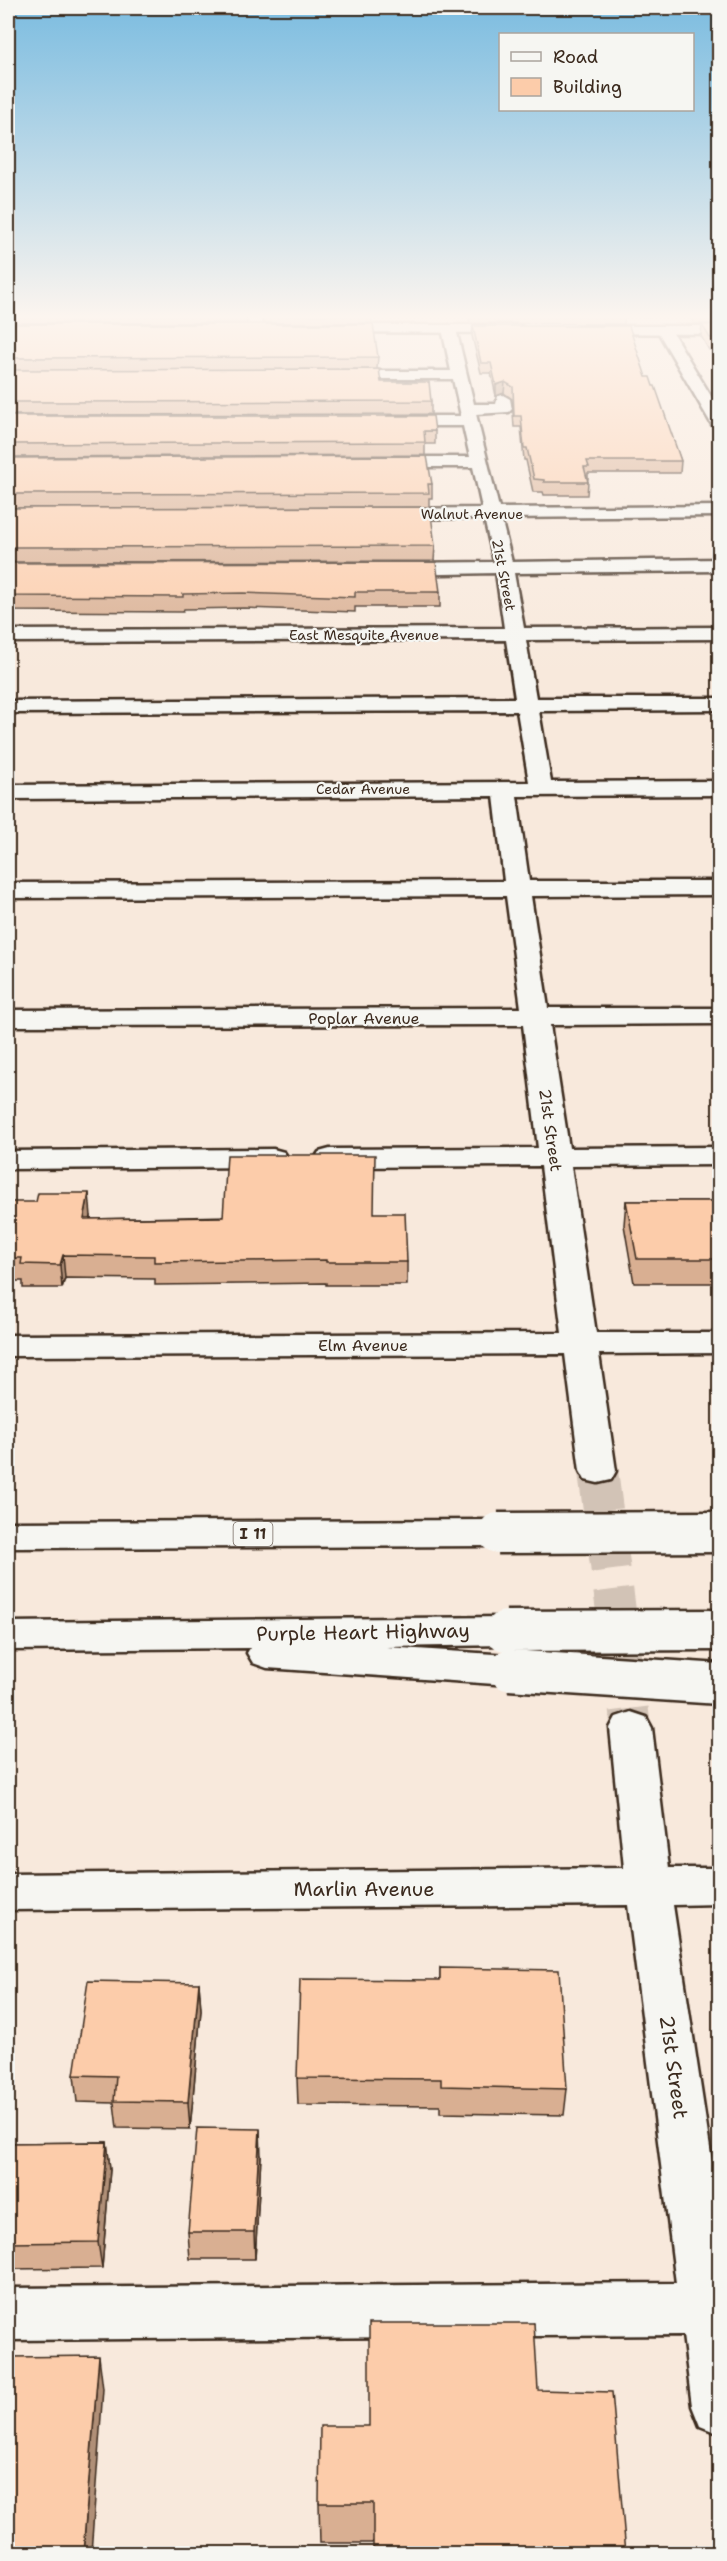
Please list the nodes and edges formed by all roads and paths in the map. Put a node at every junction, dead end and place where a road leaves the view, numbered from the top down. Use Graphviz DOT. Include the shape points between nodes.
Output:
graph roads {
  1 [pos="473,435"];
  2 [pos="367,462"];
  3 [pos="479,462"];
  4 [pos="720,511"];
  5 [pos="373,514"];
  6 [pos="491,514"];
  7 [pos="720,565"];
  8 [pos="504,568"];
  9 [pos="374,569"];
  10 [pos="720,633"];
  11 [pos="516,634"];
  12 [pos="8,636"];
  13 [pos="526,704"];
  14 [pos="720,704"];
  15 [pos="8,707"];
  16 [pos="504,788"];
  17 [pos="541,788"];
  18 [pos="720,788"];
  19 [pos="8,792"];
  20 [pos="518,888"];
  21 [pos="720,888"];
  22 [pos="8,891"];
  23 [pos="720,1016"];
  24 [pos="8,1018"];
  25 [pos="536,1018"];
  26 [pos="720,1156"];
  27 [pos="554,1157"];
  28 [pos="8,1160"];
  29 [pos="720,1343"];
  30 [pos="580,1344"];
  31 [pos="8,1346"];
  32 [pos="598,1471"];
  33 [pos="720,1532"];
  34 [pos="8,1535"];
  35 [pos="720,1630"];
  36 [pos="12,1636"];
  37 [pos="508,1650"];
  38 [pos="720,1684"];
  39 [pos="631,1728"];
  40 [pos="648,1886"];
  41 [pos="720,1886"];
  42 [pos="8,1892"];
  43 [pos="713,2309"];
  44 [pos="8,2314"];
  45 [pos="720,2406"];
  1 -- 3 [label="main road, 21st Street"];
  2 -- 3 [label="main road"];
  3 -- 6 [label="main road, 21st Street"];
  4 -- 6 [label="main road, Walnut Avenue"];
  5 -- 6 [label="main road, Walnut Avenue"];
  6 -- 8 [label="main road, 21st Street"];
  7 -- 8 [label="main road"];
  8 -- 9 [label="main road"];
  8 -- 11 [label="main road, 21st Street"];
  10 -- 11 [label="main road, East Mesquite Avenue"];
  11 -- 12 [label="main road, East Mesquite Avenue"];
  11 -- 13 [label="main road, 21st Street"];
  13 -- 14 [label="main road"];
  13 -- 15 [label="main road"];
  13 -- 17 [label="main road, 21st Street"];
  16 -- 17 [label="main road, Cedar Avenue"];
  16 -- 19 [label="main road, Cedar Avenue"];
  16 -- 20 [label="main road, 21st Street"];
  17 -- 18 [label="main road, Cedar Avenue"];
  20 -- 21 [label="main road"];
  20 -- 22 [label="main road"];
  20 -- 25 [label="main road, 21st Street"];
  23 -- 25 [label="main road, Poplar Avenue"];
  24 -- 25 [label="main road, Poplar Avenue"];
  25 -- 27 [label="main road, 21st Street"];
  26 -- 27 [label="main road"];
  27 -- 28 [label="main road"];
  27 -- 30 [label="main road, 21st Street"];
  29 -- 30 [label="main road, Elm Avenue"];
  30 -- 31 [label="main road, Elm Avenue"];
  30 -- 32 [label="main road, 21st Street"];
  33 -- 34 [label="main road, I 11, bridge"];
  35 -- 37 [label="main road, bridge"];
  36 -- 37 [label="main road"];
  37 -- 38 [label="main road, bridge"];
  39 -- 40 [label="main road, 21st Street"];
  40 -- 41 [label="main road, Marlin Avenue"];
  40 -- 42 [label="main road, Marlin Avenue"];
  40 -- 43 [label="main road, 21st Street"];
  43 -- 44 [label="main road"];
  43 -- 45 [label="main road, 21st Street"];
}
